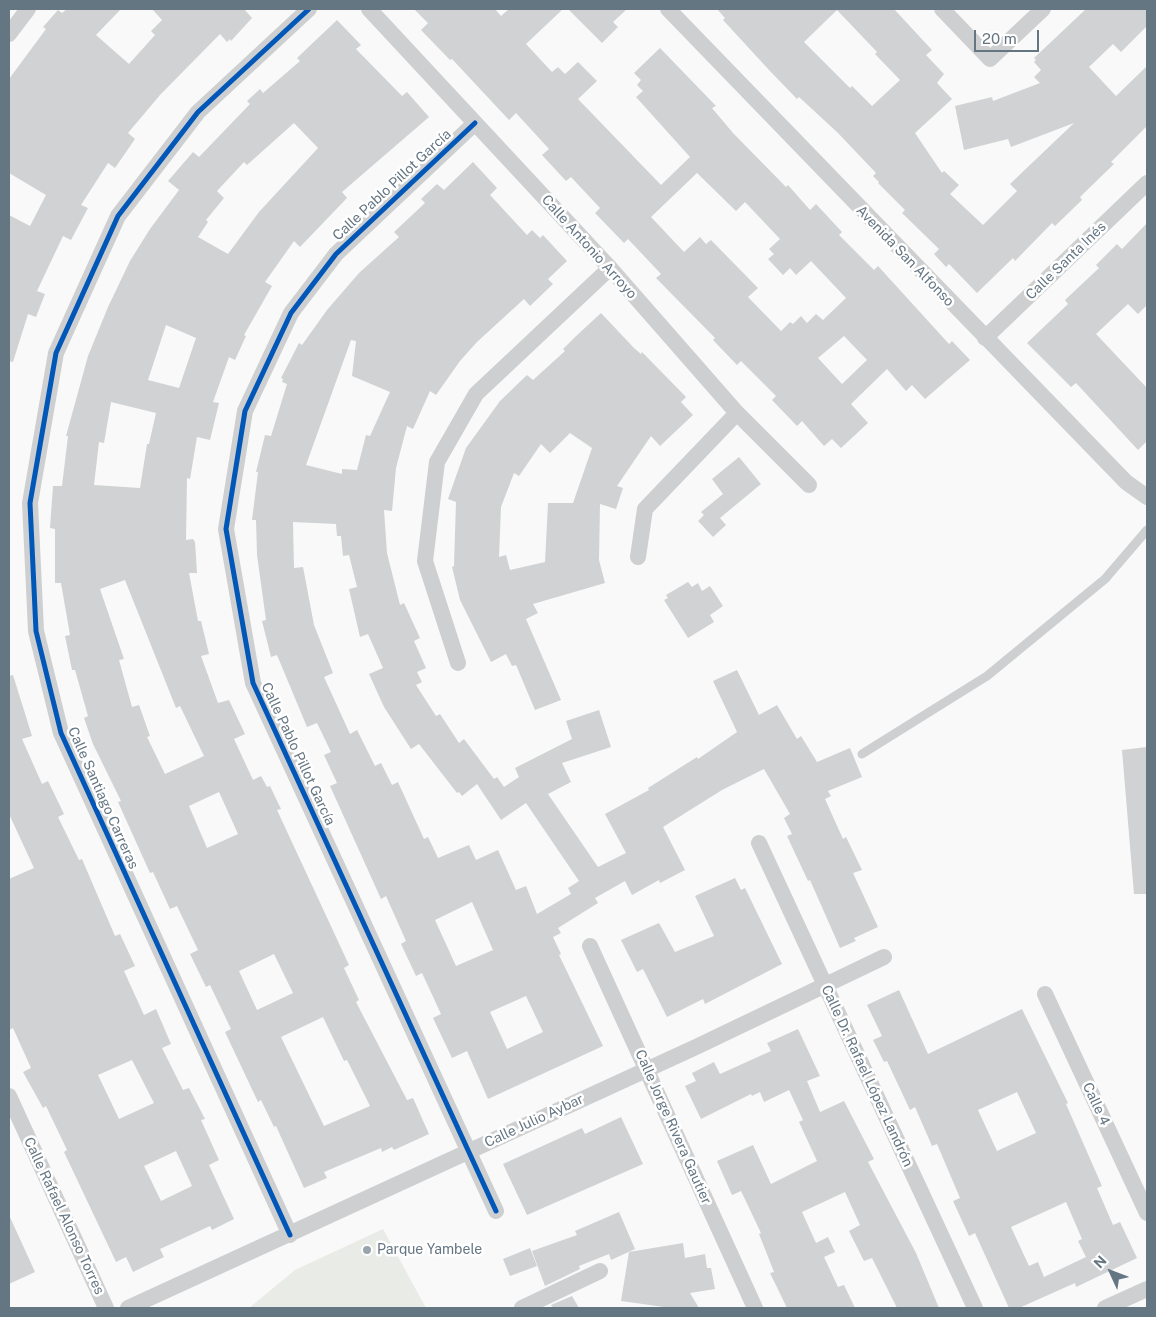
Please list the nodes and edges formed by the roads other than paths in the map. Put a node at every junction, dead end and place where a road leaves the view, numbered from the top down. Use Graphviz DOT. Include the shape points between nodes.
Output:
graph roads {
  1 [pos="28,9"];
  2 [pos="309,9"];
  3 [pos="369,9"];
  4 [pos="668,9"];
  5 [pos="942,9"];
  6 [pos="1043,9"];
  7 [pos="9,34"];
  8 [pos="475,123"];
  9 [pos="1147,183"];
  10 [pos="610,268"];
  11 [pos="984,338"];
  12 [pos="737,413"];
  13 [pos="810,484"];
  14 [pos="1147,497"];
  15 [pos="1147,530"];
  16 [pos="638,557"];
  17 [pos="458,663"];
  18 [pos="862,754"];
  19 [pos="759,843"];
  20 [pos="590,946"];
  21 [pos="884,957"];
  22 [pos="826,986"];
  23 [pos="1045,994"];
  24 [pos="647,1069"];
  25 [pos="9,1096"];
  26 [pos="468,1152"];
  27 [pos="496,1211"];
  28 [pos="1147,1213"];
  29 [pos="290,1235"];
  30 [pos="600,1272"];
  31 [pos="1147,1289"];
  32 [pos="106,1308"];
  33 [pos="128,1308"];
  34 [pos="522,1308"];
  35 [pos="755,1308"];
  36 [pos="975,1308"];
  37 [pos="1104,1308"];
  1 -- 7 [label="street"];
  2 -- 29 [label="street, Calle Santiago Carreras" via="198,112 118,216 56,353 30,503 36,631 61,733"];
  3 -- 8 [label="street, Calle Antonio Arroyo"];
  4 -- 11 [label="street, Avenida San Alfonso"];
  5 -- 6 [label="street" via="990,59"];
  8 -- 10 [label="street, Calle Antonio Arroyo"];
  8 -- 26 [label="street, Calle Pablo Pillot García" via="336,254 291,313 245,411 226,530 253,682"];
  9 -- 11 [label="street, Calle Santa Inés"];
  10 -- 12 [label="street, Calle Antonio Arroyo"];
  10 -- 17 [label="street" via="476,394 437,462 426,561"];
  11 -- 14 [label="street, Avenida San Alfonso" via="1126,482"];
  12 -- 13 [label="street, Calle Antonio Arroyo"];
  12 -- 16 [label="street" via="645,509"];
  15 -- 18 [label="lane" via="1105,579 987,676"];
  19 -- 22 [label="street, Calle Dr. Rafael López Landrón"];
  20 -- 24 [label="street, Calle Jorge Rivera Gautier"];
  21 -- 22 [label="street, Calle Julio Aybar"];
  22 -- 24 [label="street, Calle Julio Aybar"];
  22 -- 36 [label="street, Calle Dr. Rafael López Landrón"];
  23 -- 28 [label="street, Calle 4"];
  24 -- 26 [label="street, Calle Julio Aybar"];
  24 -- 35 [label="street, Calle Jorge Rivera Gautier"];
  25 -- 32 [label="street, Calle Rafael Alonso Torres"];
  26 -- 27 [label="street, Calle Pablo Pillot García"];
  26 -- 29 [label="street, Calle Julio Aybar"];
  29 -- 33 [label="street, Calle Julio Aybar"];
  30 -- 34 [label="street"];
  31 -- 37 [label="street"];
}
